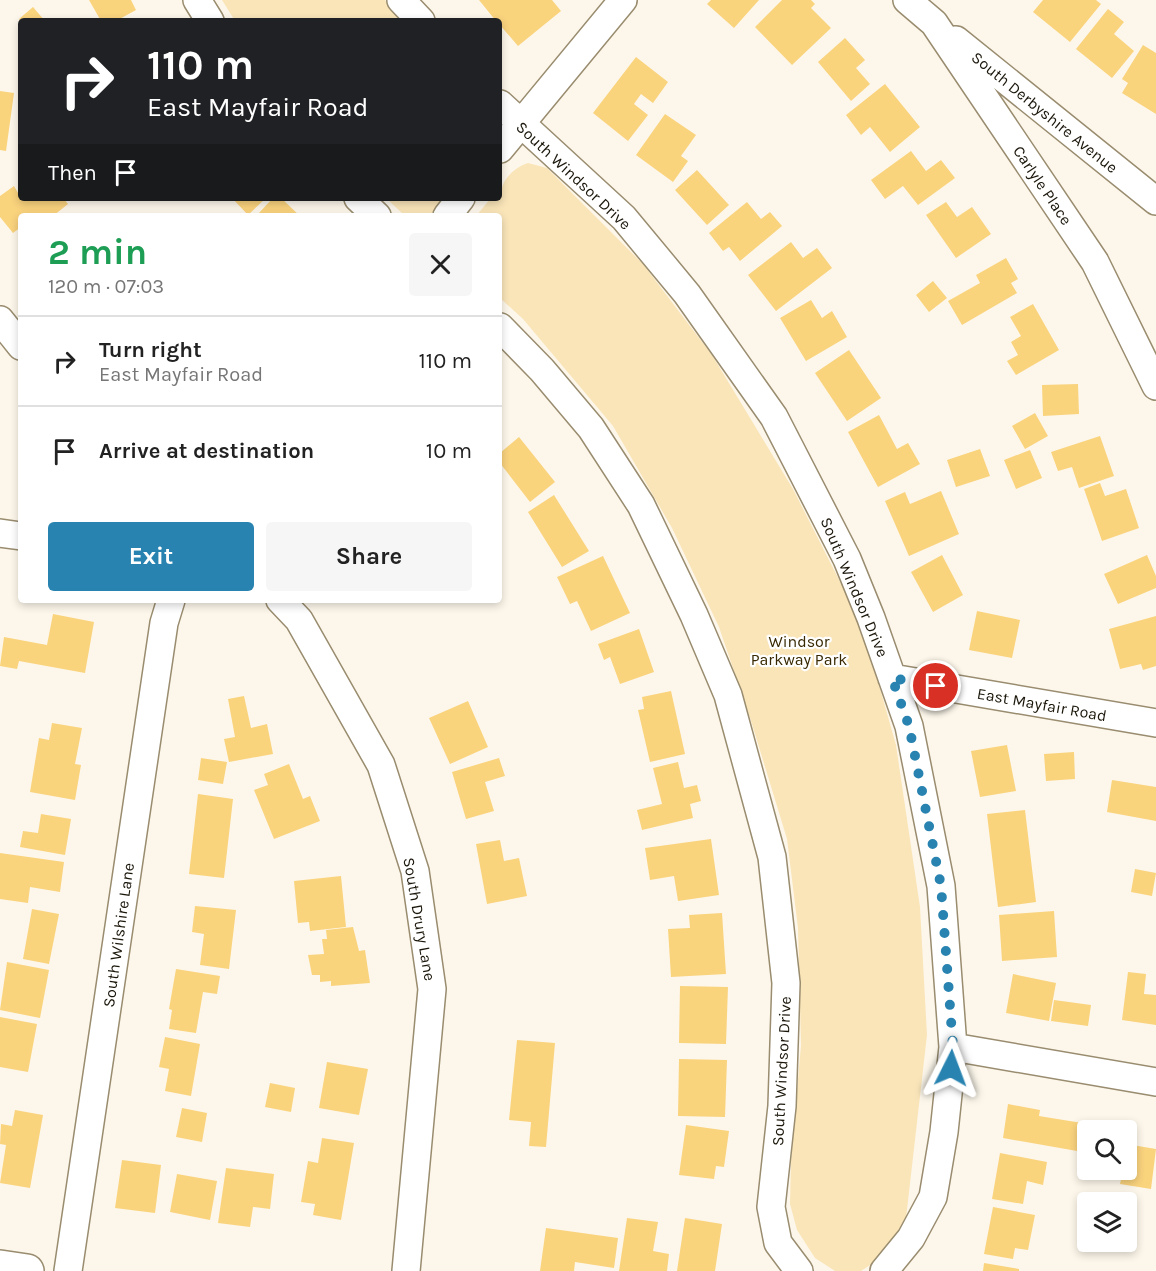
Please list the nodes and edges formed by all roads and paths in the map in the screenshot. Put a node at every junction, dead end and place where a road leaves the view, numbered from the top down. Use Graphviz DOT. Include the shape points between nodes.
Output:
graph roads {
  1 [pos="197,0"];
  2 [pos="401,0"];
  3 [pos="623,0"];
  4 [pos="907,0"];
  5 [pos="208,18"];
  6 [pos="418,18"];
  7 [pos="934,22"];
  8 [pos="502,106"];
  9 [pos="519,124"];
  10 [pos="502,146"];
  11 [pos="361,201"];
  12 [pos="459,201"];
  13 [pos="1156,201"];
  14 [pos="374,213"];
  15 [pos="449,213"];
  16 [pos="0,320"];
  17 [pos="502,329"];
  18 [pos="18,342"];
  19 [pos="1156,386"];
  20 [pos="0,533"];
  21 [pos="18,536"];
  22 [pos="170,603"];
  23 [pos="283,603"];
  24 [pos="892,678"];
  25 [pos="1156,723"];
  26 [pos="953,1047"];
  27 [pos="1156,1082"];
  28 [pos="0,1267"];
  29 [pos="27,1271"];
  30 [pos="68,1271"];
  31 [pos="406,1271"];
  32 [pos="799,1271"];
  33 [pos="884,1271"];
  1 -- 5 [label="street"];
  2 -- 6 [label="street"];
  3 -- 9 [label="street"];
  4 -- 7 [label="street, Carlyle Place"];
  7 -- 13 [label="street, South Derbyshire Avenue"];
  7 -- 19 [label="street, Carlyle Place" via="1095,262"];
  8 -- 9 [label="street, South Windsor Drive"];
  9 -- 10 [label="street"];
  9 -- 24 [label="street, South Windsor Drive" via="624,218 694,304 767,408 847,559"];
  11 -- 14 [label="street"];
  12 -- 15 [label="street"];
  16 -- 18 [label="street"];
  17 -- 32 [label="street, South Windsor Drive" via="591,428 641,505 728,695 772,857 786,983 782,1106 771,1206 778,1243"];
  20 -- 21 [label="street"];
  22 -- 30 [label="street, South Wilshire Lane" via="164,622"];
  23 -- 31 [label="street, South Drury Lane" via="299,620 381,765 415,871 432,989"];
  24 -- 25 [label="street, East Mayfair Road"];
  24 -- 26 [label="street, South Windsor Drive" via="909,726 941,886"];
  26 -- 27 [label="street"];
  26 -- 33 [label="street, South Windsor Drive" via="933,1197 911,1238"];
  28 -- 29 [label="main road"];
}
